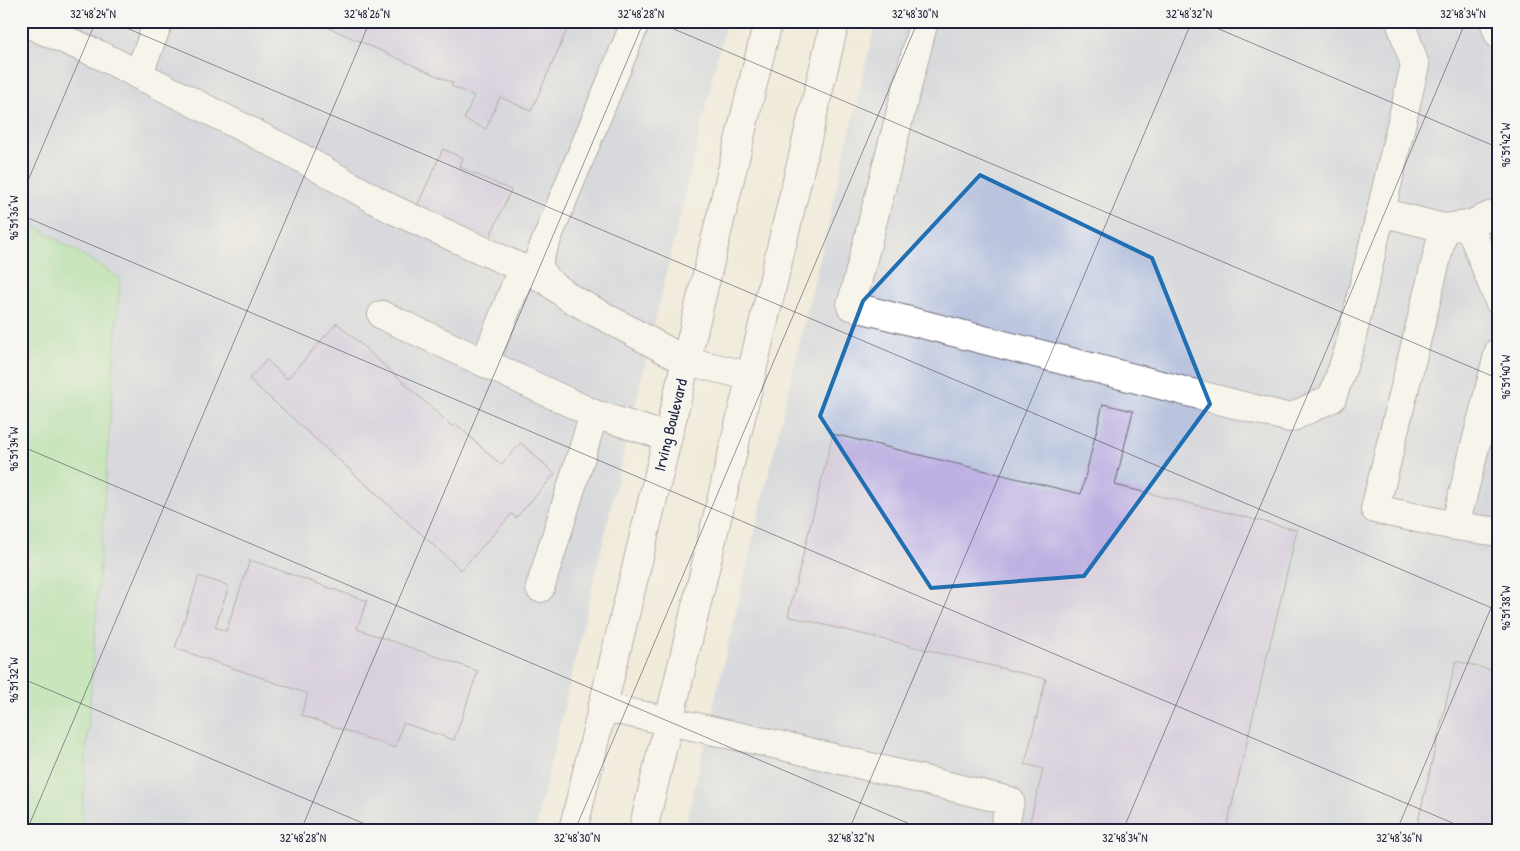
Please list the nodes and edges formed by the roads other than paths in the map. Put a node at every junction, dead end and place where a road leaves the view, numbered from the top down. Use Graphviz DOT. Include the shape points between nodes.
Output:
graph roads {
  1 [pos="22,21"];
  2 [pos="159,21"];
  3 [pos="636,21"];
  4 [pos="768,21"];
  5 [pos="835,21"];
  6 [pos="924,21"];
  7 [pos="1400,21"];
  8 [pos="1494,21"];
  9 [pos="1499,35"];
  10 [pos="138,75"];
  11 [pos="1381,212"];
  12 [pos="1499,212"];
  13 [pos="1457,227"];
  14 [pos="534,274"];
  15 [pos="1499,301"];
  16 [pos="382,315"];
  17 [pos="1499,351"];
  18 [pos="686,361"];
  19 [pos="485,363"];
  20 [pos="750,376"];
  21 [pos="594,414"];
  22 [pos="668,437"];
  23 [pos="1455,526"];
  24 [pos="1499,532"];
  25 [pos="540,588"];
  26 [pos="602,707"];
  27 [pos="668,721"];
  28 [pos="573,830"];
  29 [pos="643,830"];
  30 [pos="1004,830"];
  1 -- 10 [label="main road"];
  2 -- 10 [label="main road"];
  3 -- 14 [label="main road"];
  4 -- 18 [label="main road, Irving Boulevard"];
  5 -- 20 [label="main road"];
  6 -- 11 [label="main road" via="851,306 1290,418 1332,398 1349,349"];
  7 -- 11 [label="main road" via="1416,65"];
  8 -- 9 [label="main road"];
  10 -- 14 [label="main road" via="289,151 390,208"];
  11 -- 13 [label="main road"];
  12 -- 13 [label="main road"];
  13 -- 15 [label="main road"];
  13 -- 23 [label="main road" via="1375,509"];
  14 -- 18 [label="main road" via="570,298"];
  14 -- 19 [label="main road"];
  16 -- 19 [label="main road"];
  17 -- 23 [label="main road"];
  18 -- 20 [label="main road"];
  18 -- 22 [label="main road, Irving Boulevard"];
  19 -- 21 [label="main road"];
  20 -- 27 [label="main road"];
  21 -- 22 [label="main road"];
  21 -- 25 [label="main road"];
  22 -- 26 [label="main road, Irving Boulevard"];
  23 -- 24 [label="main road"];
  26 -- 27 [label="main road"];
  26 -- 28 [label="main road, Irving Boulevard"];
  27 -- 29 [label="main road"];
  27 -- 30 [label="main road" via="1010,801"];
}
